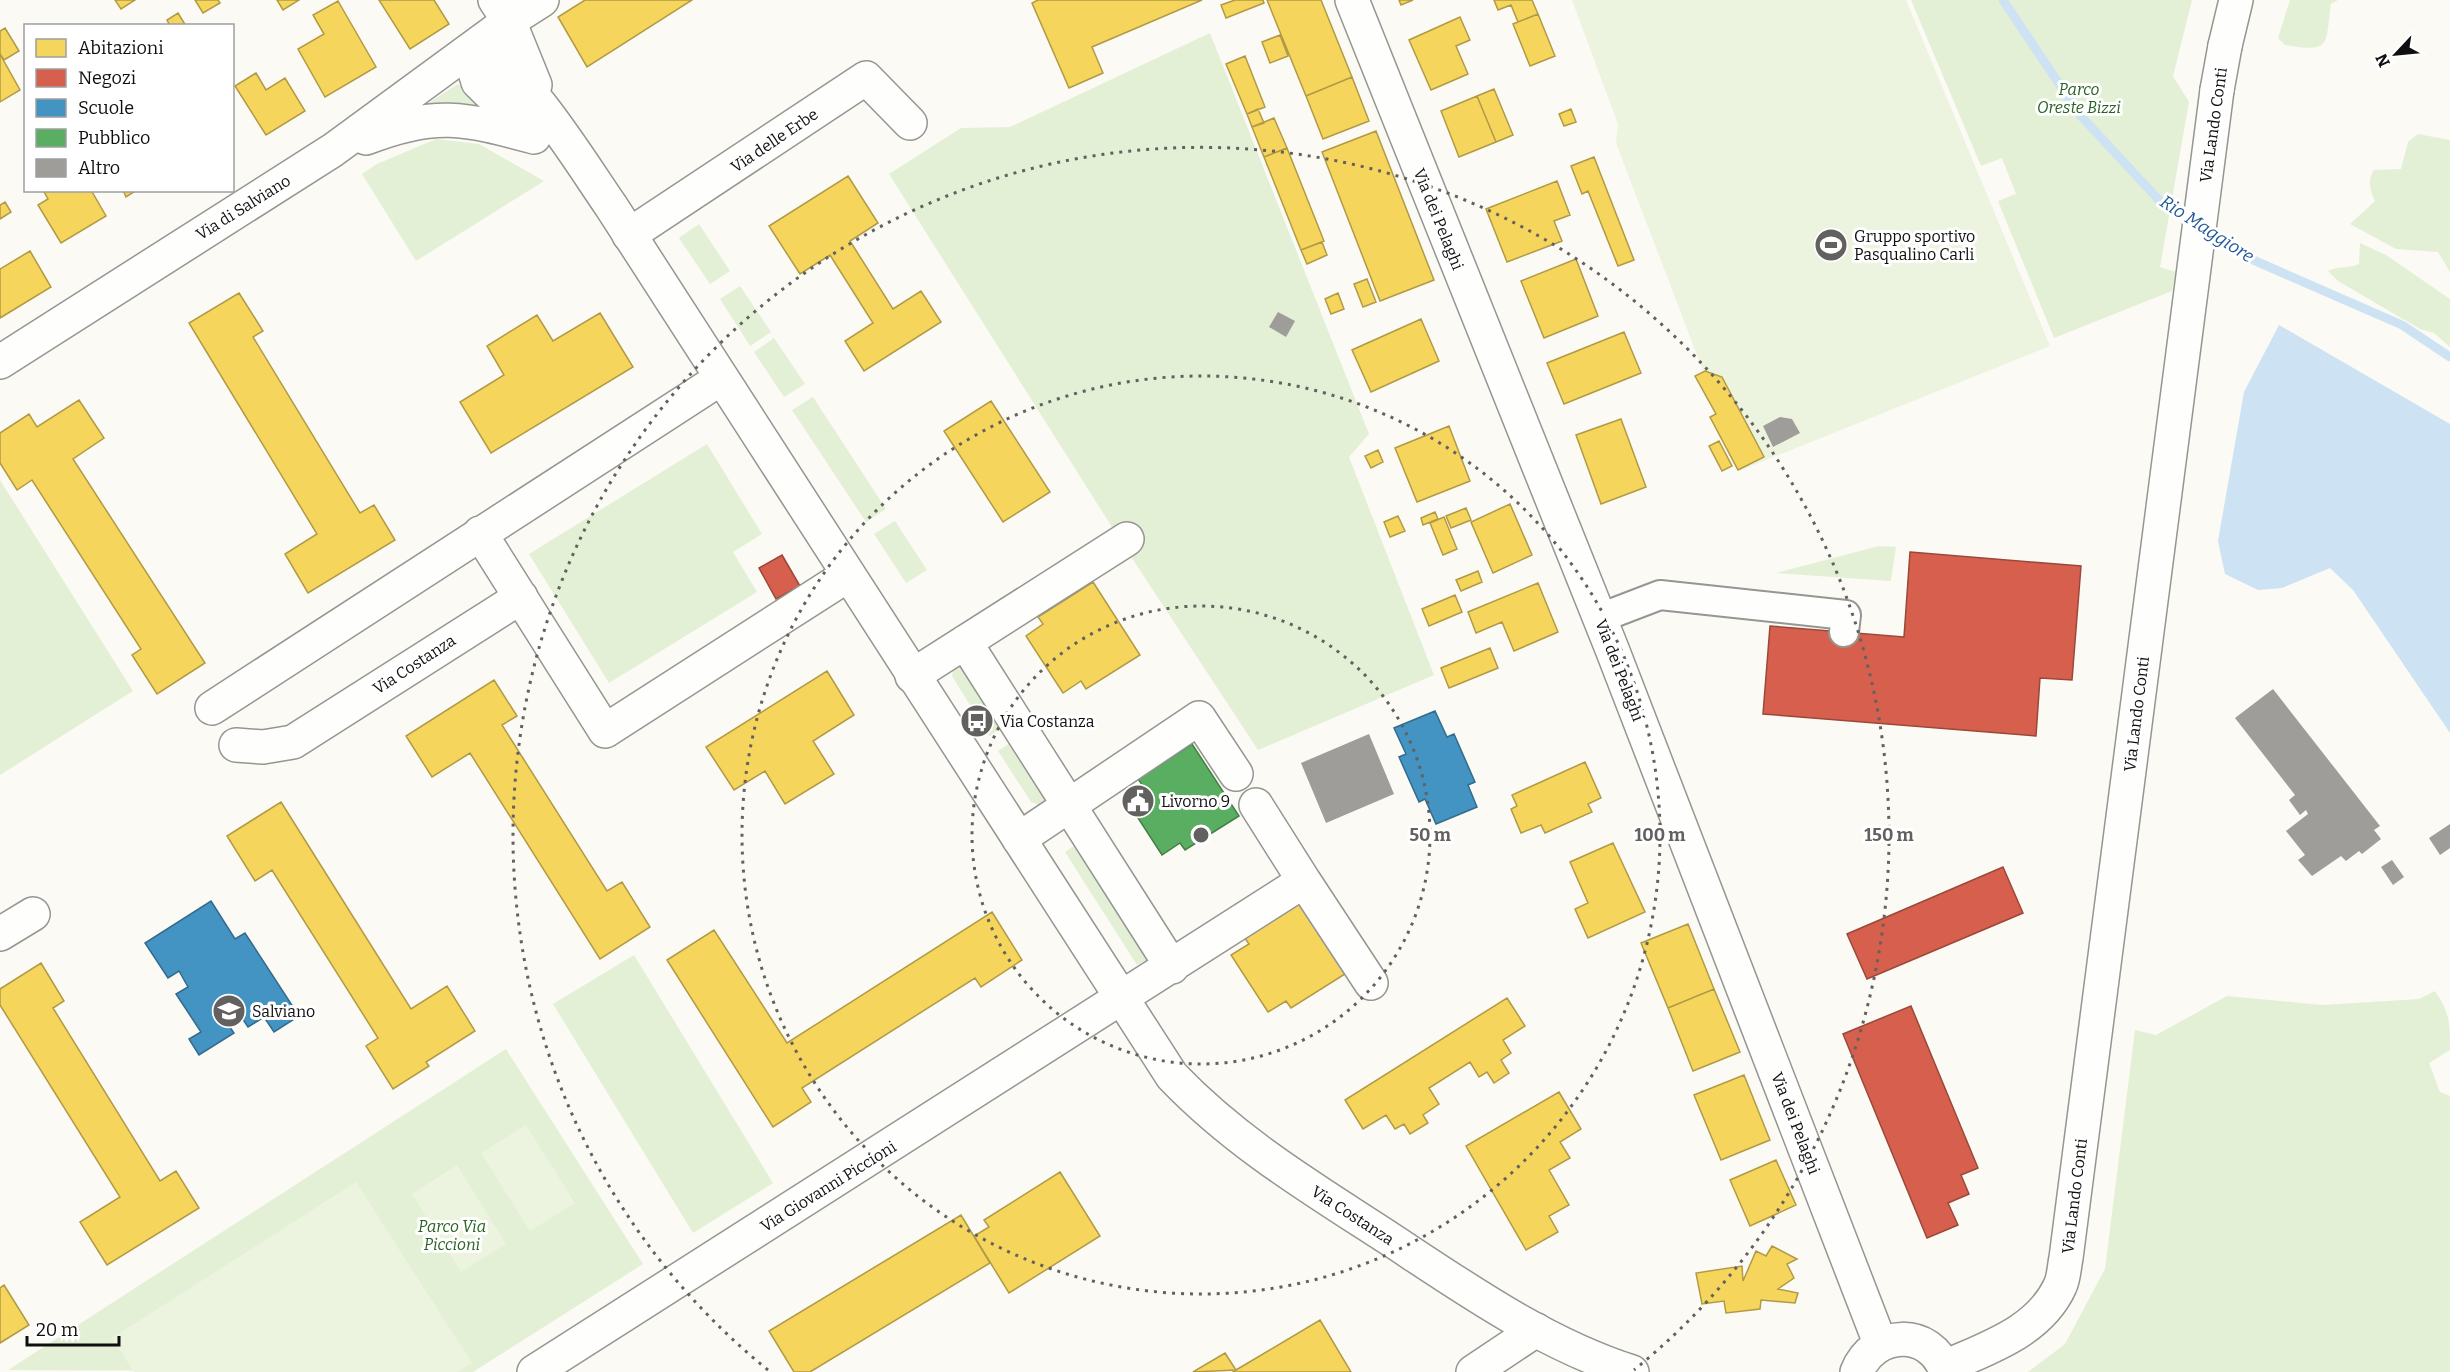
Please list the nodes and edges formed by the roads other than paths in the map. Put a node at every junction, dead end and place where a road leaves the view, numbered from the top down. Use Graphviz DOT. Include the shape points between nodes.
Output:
graph roads {
  1 [pos="542,0"];
  2 [pos="1352,0"];
  3 [pos="2236,0"];
  4 [pos="499,7"];
  5 [pos="480,44"];
  6 [pos="910,123"];
  7 [pos="542,127"];
  8 [pos="333,150"];
  9 [pos="629,235"];
  10 [pos="0,362"];
  11 [pos="720,379"];
  12 [pos="480,533"];
  13 [pos="1127,539"];
  14 [pos="848,575"];
  15 [pos="520,597"];
  16 [pos="1600,618"];
  17 [pos="1844,632"];
  18 [pos="965,642"];
  19 [pos="912,676"];
  20 [pos="212,708"];
  21 [pos="236,745"];
  22 [pos="1236,774"];
  23 [pos="1069,805"];
  24 [pos="1256,806"];
  25 [pos="1019,839"];
  26 [pos="1304,881"];
  27 [pos="33,914"];
  28 [pos="0,934"];
  29 [pos="1172,967"];
  30 [pos="1371,983"];
  31 [pos="1121,1000"];
  32 [pos="1536,1330"];
  33 [pos="1880,1344"];
  34 [pos="1945,1369"];
  35 [pos="534,1372"];
  36 [pos="1473,1372"];
  37 [pos="1632,1372"];
  38 [pos="1857,1372"];
  1 -- 4 [label="street"];
  2 -- 16 [label="street, Via dei Pelaghi"];
  3 -- 34 [label="street, Via Lando Conti" via="2217,90 2066,1258 2060,1285 2041,1313 1992,1347"];
  4 -- 5 [label="street, Via di Salviano"];
  4 -- 7 [label="street, Via Costanza"];
  5 -- 7 [label="street, Via Costanza" via="499,57"];
  5 -- 8 [label="street, Via di Salviano"];
  6 -- 9 [label="street, Via delle Erbe" via="866,78"];
  7 -- 8 [label="street" via="439,118 420,120"];
  7 -- 9 [label="street, Via Costanza" via="599,189"];
  8 -- 10 [label="street, Via di Salviano"];
  9 -- 11 [label="street, Via Costanza"];
  11 -- 12 [label="street"];
  11 -- 14 [label="street, Via Costanza"];
  12 -- 15 [label="street"];
  12 -- 20 [label="street"];
  13 -- 18 [label="street"];
  14 -- 15 [label="street" via="605,731"];
  14 -- 19 [label="street, Via Costanza"];
  15 -- 21 [label="street, Via Costanza" via="293,742 263,747"];
  16 -- 17 [label="street" via="1660,595 1816,621 1846,615"];
  16 -- 33 [label="street, Via dei Pelaghi"];
  18 -- 19 [label="street"];
  18 -- 23 [label="street"];
  19 -- 25 [label="street, Via Costanza"];
  22 -- 23 [label="street" via="1199,717"];
  23 -- 25 [label="street"];
  23 -- 29 [label="street"];
  24 -- 26 [label="street"];
  25 -- 31 [label="street, Via Costanza"];
  26 -- 29 [label="street"];
  26 -- 30 [label="street"];
  27 -- 28 [label="street"];
  29 -- 31 [label="street"];
  31 -- 32 [label="street, Via Costanza" via="1172,1076 1249,1146 1473,1295"];
  31 -- 35 [label="street, Via Giovanni Piccioni"];
  32 -- 36 [label="street"];
  32 -- 37 [label="street, Via Costanza" via="1608,1365"];
  33 -- 34 [label="street" via="1898,1338 1917,1341 1934,1351"];
  33 -- 38 [label="street" via="1865,1356"];
}
